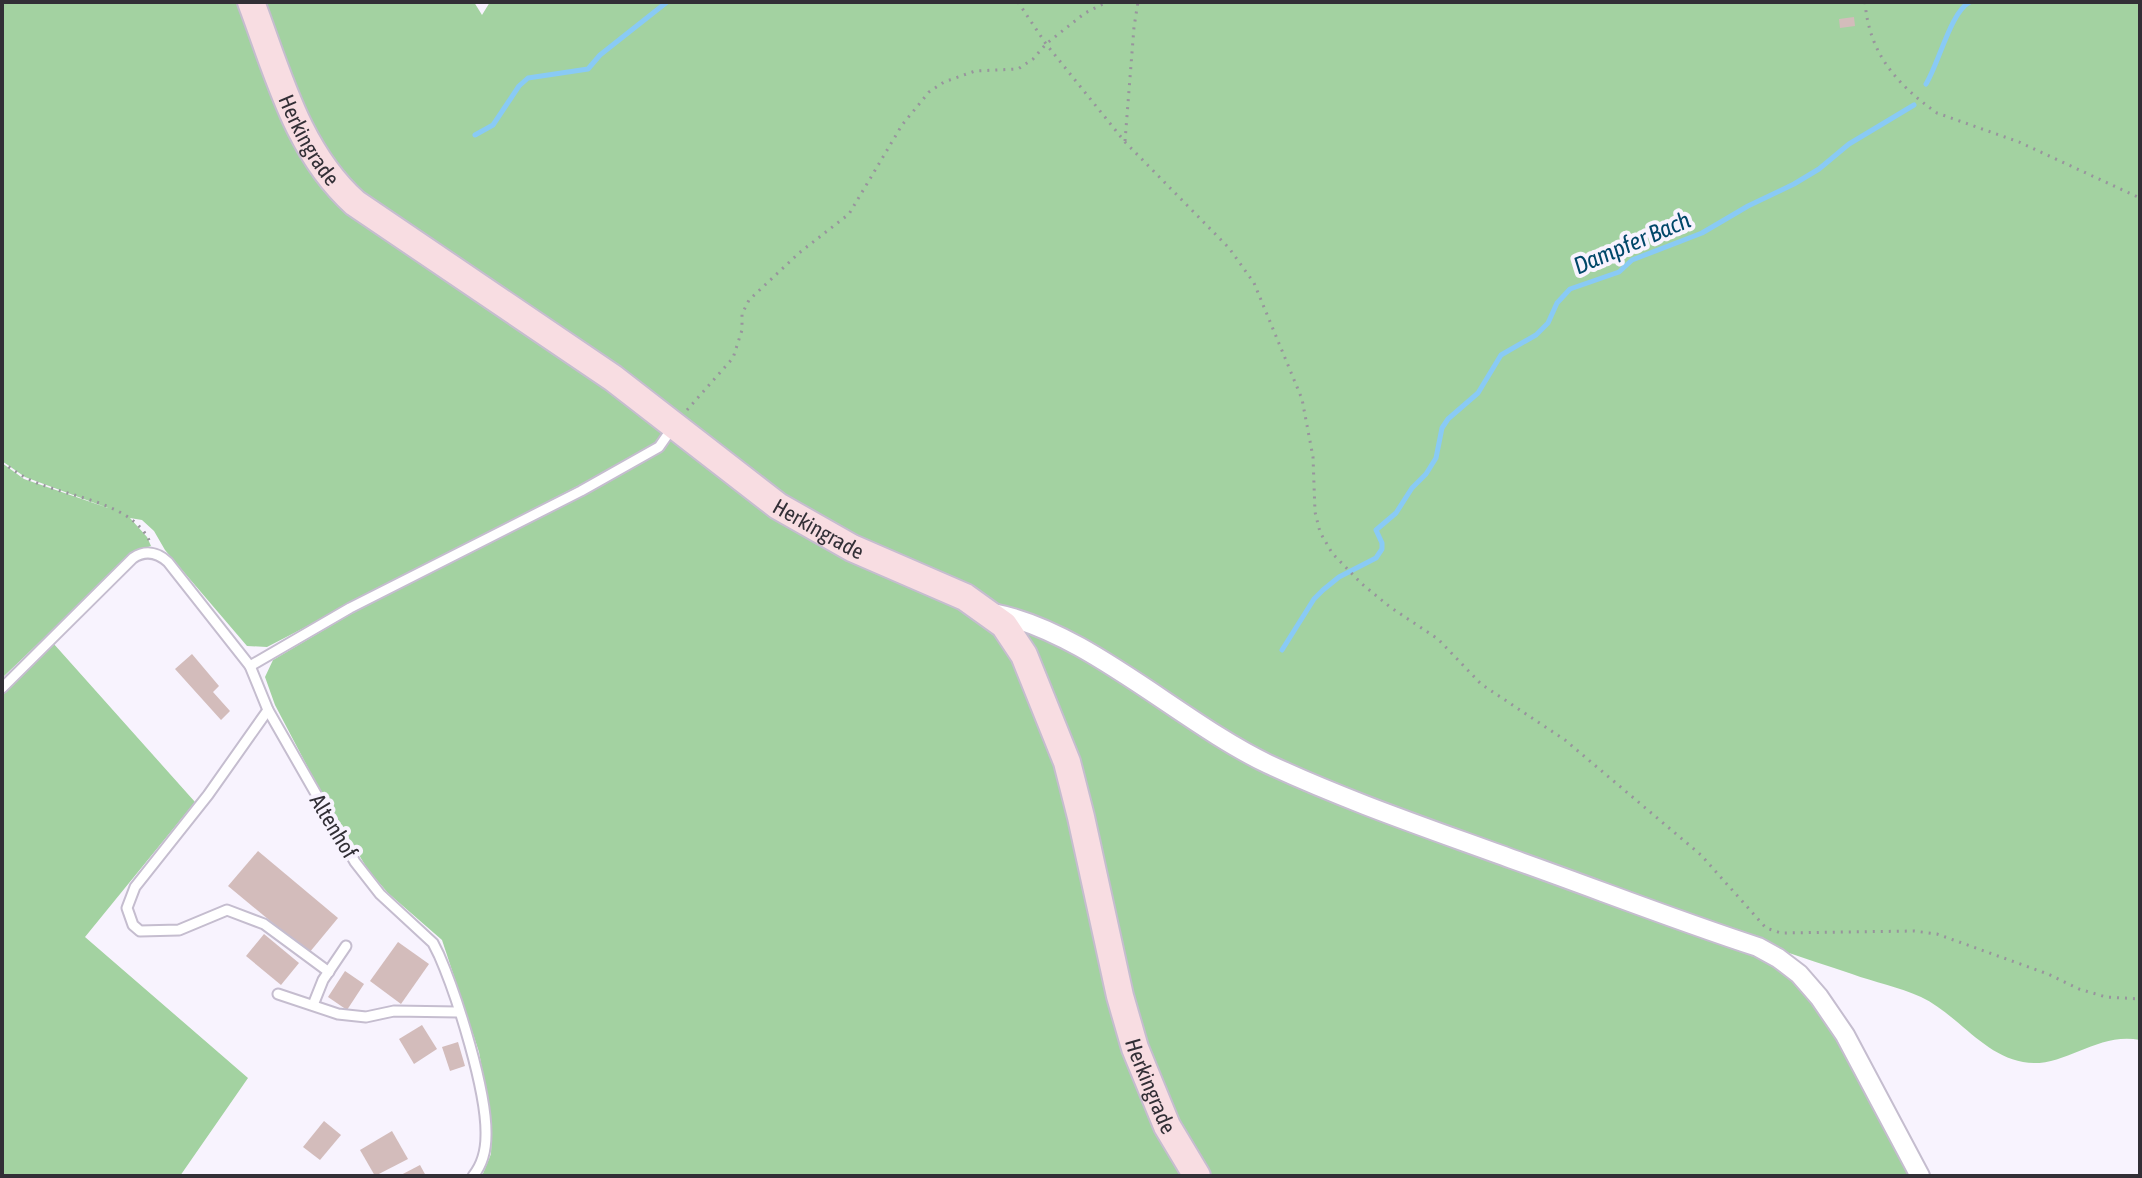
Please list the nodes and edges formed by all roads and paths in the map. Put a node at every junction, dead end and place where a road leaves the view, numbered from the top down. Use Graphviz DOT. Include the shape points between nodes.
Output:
graph roads {
  1 [pos="251,2"];
  2 [pos="1018,2"];
  3 [pos="1107,2"];
  4 [pos="1138,2"];
  5 [pos="1865,2"];
  6 [pos="1046,44"];
  7 [pos="1125,142"];
  8 [pos="2140,198"];
  9 [pos="674,425"];
  10 [pos="2,462"];
  11 [pos="154,554"];
  12 [pos="990,612"];
  13 [pos="250,666"];
  14 [pos="2,688"];
  15 [pos="268,710"];
  16 [pos="346,946"];
  17 [pos="329,972"];
  18 [pos="278,994"];
  19 [pos="2140,999"];
  20 [pos="313,1005"];
  21 [pos="458,1012"];
  22 [pos="473,1176"];
  23 [pos="1197,1176"];
  24 [pos="1920,1176"];
  1 -- 9 [label="main road, Herkingrade" via="302,134 332,181 373,216"];
  2 -- 6 [label="path"];
  3 -- 6 [label="path"];
  4 -- 7 [label="path"];
  5 -- 8 [label="path" via="1875,49 1905,87 1937,113 2019,142"];
  6 -- 7 [label="path"];
  6 -- 9 [label="path" via="1018,69 955,76 918,103 849,214 749,300 733,358"];
  7 -- 19 [label="path" via="1229,248 1254,283 1302,399 1313,457 1315,512 1332,553 1390,607 1438,639 1481,684 1565,740 1701,855 1766,928 1781,933 1937,934 2079,989"];
  9 -- 12 [label="main road, Herkingrade" via="817,530"];
  9 -- 13 [label="lane" via="659,447"];
  10 -- 11 [label="path" via="25,478 130,518 149,537"];
  11 -- 13 [label="lane, Altenhof" via="172,566"];
  11 -- 14 [label="lane" via="138,555"];
  12 -- 23 [label="main road, Herkingrade" via="1024,655 1067,762 1135,1048 1167,1126"];
  12 -- 24 [label="street" via="1016,617 1092,655 1218,738 1269,764 1778,958 1809,986 1845,1035"];
  13 -- 15 [label="lane, Altenhof"];
  15 -- 17 [label="lane" via="135,887 127,908 140,931 179,930 227,910 249,916"];
  15 -- 21 [label="lane, Altenhof" via="355,862 380,894 433,943"];
  16 -- 17 [label="lane"];
  17 -- 20 [label="lane"];
  18 -- 20 [label="lane"];
  20 -- 21 [label="lane" via="366,1017 394,1011"];
  21 -- 22 [label="lane, Altenhof" via="486,1125 480,1166"];
}
